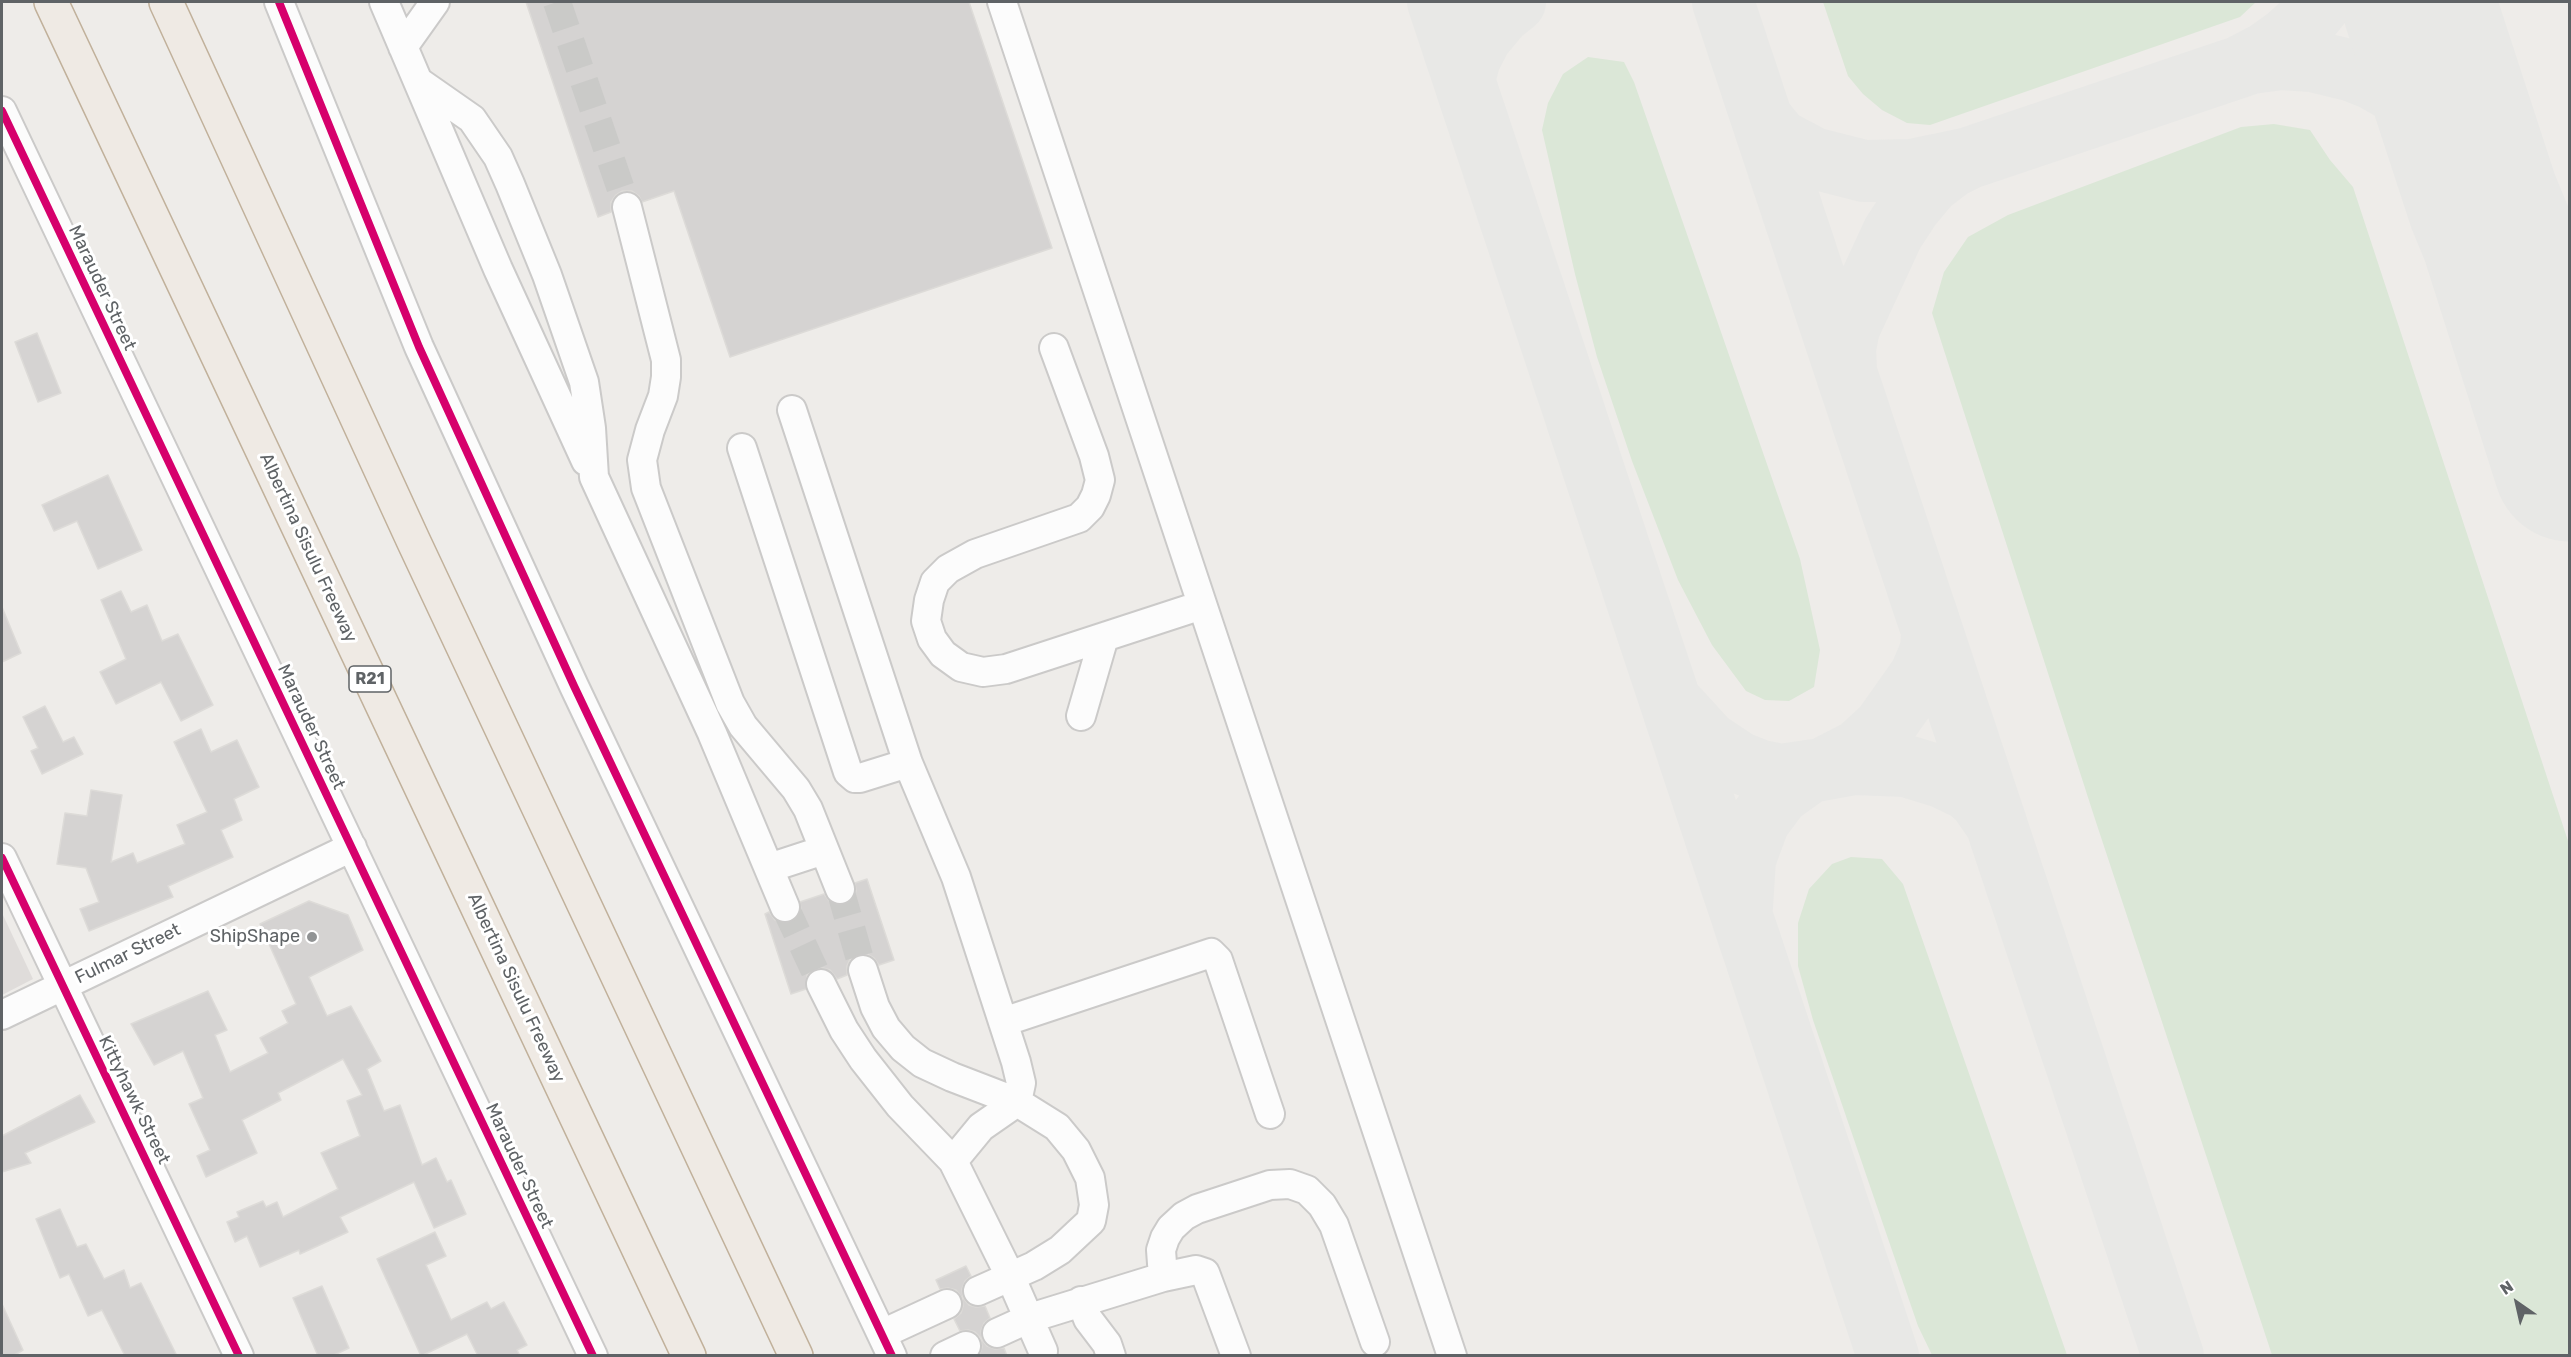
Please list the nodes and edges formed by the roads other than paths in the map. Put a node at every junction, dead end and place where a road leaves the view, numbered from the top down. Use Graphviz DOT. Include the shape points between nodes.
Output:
graph roads {
  1 [pos="51,2"];
  2 [pos="166,2"];
  3 [pos="279,2"];
  4 [pos="384,2"];
  5 [pos="435,2"];
  6 [pos="1002,2"];
  7 [pos="404,47"];
  8 [pos="419,82"];
  9 [pos="2,111"];
  10 [pos="627,207"];
  11 [pos="1054,348"];
  12 [pos="792,410"];
  13 [pos="742,448"];
  14 [pos="594,477"];
  15 [pos="1202,605"];
  16 [pos="1104,637"];
  17 [pos="1081,716"];
  18 [pos="908,763"];
  19 [pos="352,847"];
  20 [pos="824,850"];
  21 [pos="2,858"];
  22 [pos="769,868"];
  23 [pos="840,889"];
  24 [pos="785,907"];
  25 [pos="863,970"];
  26 [pos="821,984"];
  27 [pos="62,985"];
  28 [pos="2,1015"];
  29 [pos="1003,1022"];
  30 [pos="1017,1102"];
  31 [pos="1270,1114"];
  32 [pos="953,1161"];
  33 [pos="1011,1276"];
  34 [pos="1163,1277"];
  35 [pos="978,1291"];
  36 [pos="1081,1301"];
  37 [pos="947,1304"];
  38 [pos="1030,1318"];
  39 [pos="997,1333"];
  40 [pos="1375,1342"];
  41 [pos="887,1345"];
  42 [pos="1043,1351"];
  43 [pos="239,1356"];
  44 [pos="593,1356"];
  45 [pos="689,1356"];
  46 [pos="796,1356"];
  47 [pos="1111,1356"];
  48 [pos="1236,1356"];
  49 [pos="1452,1356"];
  1 -- 45 [label="highway, Albertina Sisulu Freeway / R21"];
  2 -- 46 [label="highway" via="413,540"];
  3 -- 41 [label="street" via="418,347"];
  4 -- 7 [label="street"];
  5 -- 7 [label="street"];
  6 -- 15 [label="street"];
  7 -- 8 [label="street"];
  8 -- 14 [label="street" via="498,269"];
  8 -- 14 [label="street" via="472,119 498,157 510,184 584,382"];
  9 -- 19 [label="street, Marauder Street"];
  10 -- 20 [label="street" via="666,360 663,396 642,460 646,488 730,703 760,748 796,789"];
  11 -- 16 [label="street" via="1094,456 1100,480 1096,495 1079,518 975,554 948,569 936,582 926,621 943,654 961,667 983,672 1006,669"];
  12 -- 18 [label="street"];
  13 -- 18 [label="street" via="848,772 860,778"];
  14 -- 22 [label="street" via="712,733"];
  15 -- 16 [label="street"];
  15 -- 49 [label="street"];
  16 -- 17 [label="street"];
  18 -- 29 [label="street" via="956,877"];
  19 -- 27 [label="street, Fulmar Street"];
  19 -- 44 [label="street, Marauder Street"];
  20 -- 22 [label="street"];
  20 -- 23 [label="street"];
  21 -- 27 [label="street, Kittyhawk Street"];
  22 -- 24 [label="street"];
  25 -- 30 [label="street" via="875,1007 903,1048 922,1063"];
  26 -- 32 [label="street" via="844,1030 875,1075"];
  27 -- 28 [label="street, Fulmar Street"];
  27 -- 43 [label="street, Kittyhawk Street"];
  29 -- 30 [label="street" via="1021,1083"];
  29 -- 31 [label="street" via="1211,953 1218,960"];
  30 -- 32 [label="street" via="981,1127"];
  30 -- 33 [label="street" via="1057,1127 1076,1150 1090,1178 1094,1205 1090,1221 1060,1250"];
  32 -- 33 [label="street"];
  33 -- 35 [label="street"];
  33 -- 38 [label="street"];
  34 -- 36 [label="street"];
  34 -- 40 [label="street" via="1161,1250 1165,1238 1184,1216 1270,1185 1290,1184 1307,1190 1334,1226"];
  34 -- 48 [label="street" via="1196,1270 1205,1273"];
  36 -- 38 [label="street"];
  36 -- 47 [label="street"];
  37 -- 41 [label="street"];
  38 -- 39 [label="street"];
  38 -- 42 [label="street"];
}
